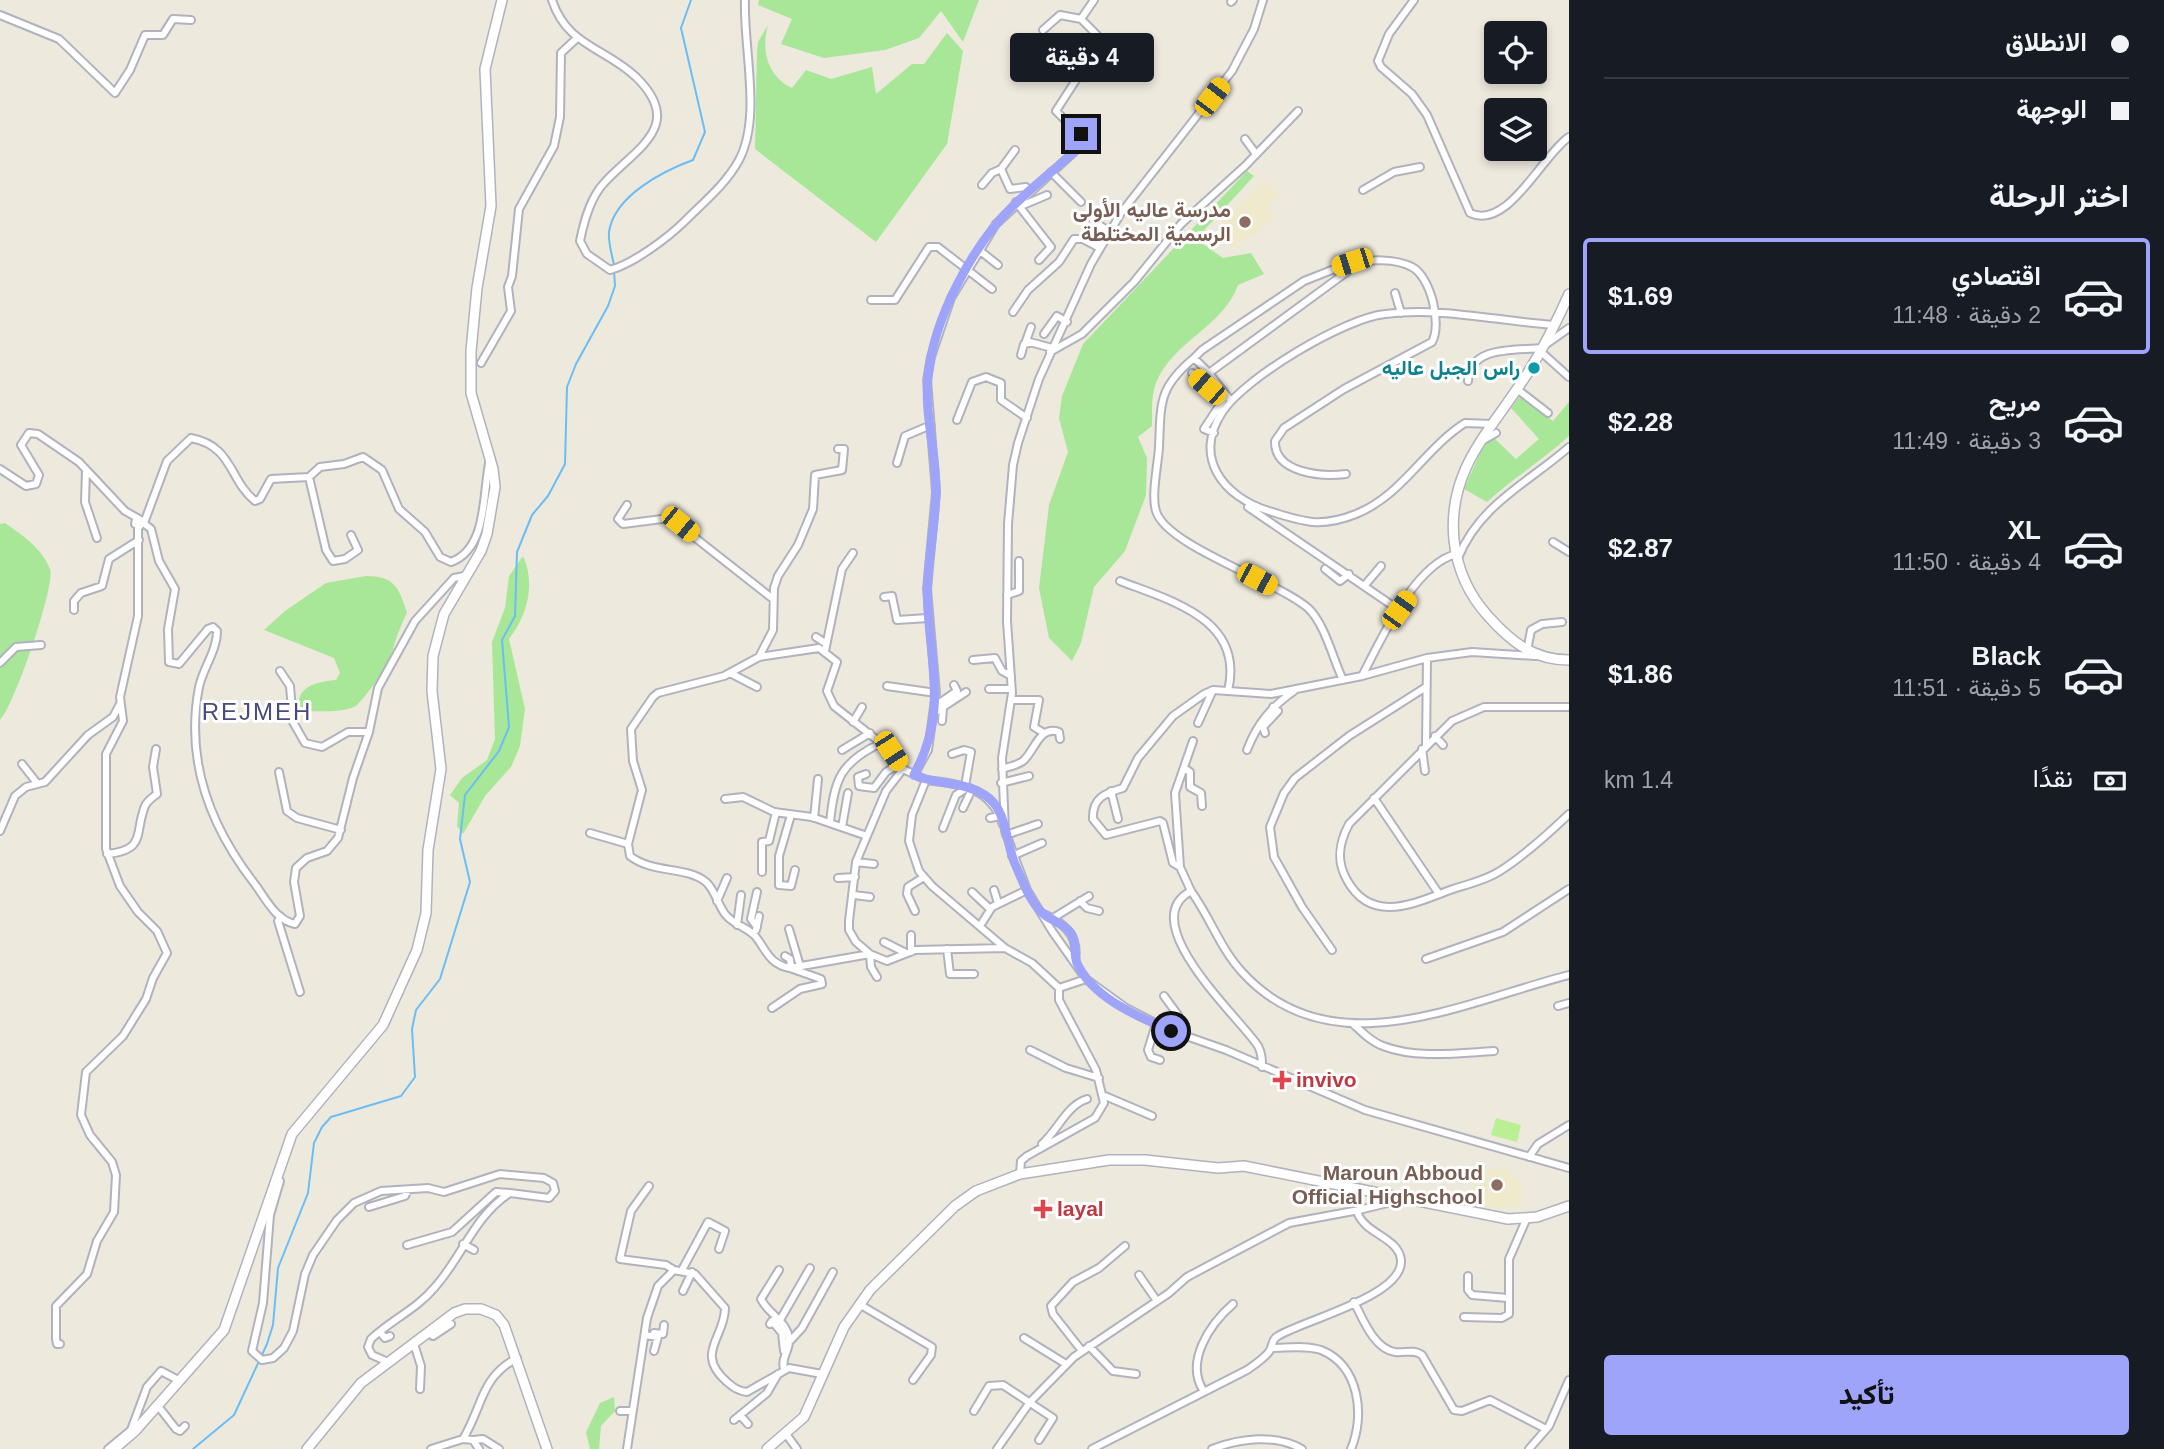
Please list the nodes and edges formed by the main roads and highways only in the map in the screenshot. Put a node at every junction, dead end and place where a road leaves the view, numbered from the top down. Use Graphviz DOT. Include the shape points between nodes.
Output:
graph roads {
  1 [pos="502,0"];
  2 [pos="1569,298"];
  3 [pos="1569,660"];
  4 [pos="1569,1206"];
  5 [pos="114,1449"];
  6 [pos="307,1449"];
  7 [pos="547,1449"];
  8 [pos="767,1449"];
  1 -- 5 [label="main road" via="485,69 491,206 471,351 471,393 495,487 481,551 444,614 433,656 440,769 428,850 426,913 417,950 383,1025 292,1134 232,1315 219,1338"];
  2 -- 3 [label="main road" via="1494,429 1480,441 1455,493 1452,520 1457,556 1475,600 1490,619 1531,654"];
  4 -- 8 [label="main road" via="1526,1220 1481,1215 1244,1166 1218,1168 1145,1160 1109,1160 1020,1174 976,1191 955,1206 887,1272 859,1304 804,1417"];
  6 -- 7 [label="main road" via="361,1383 460,1310 481,1309 501,1320"];
}
